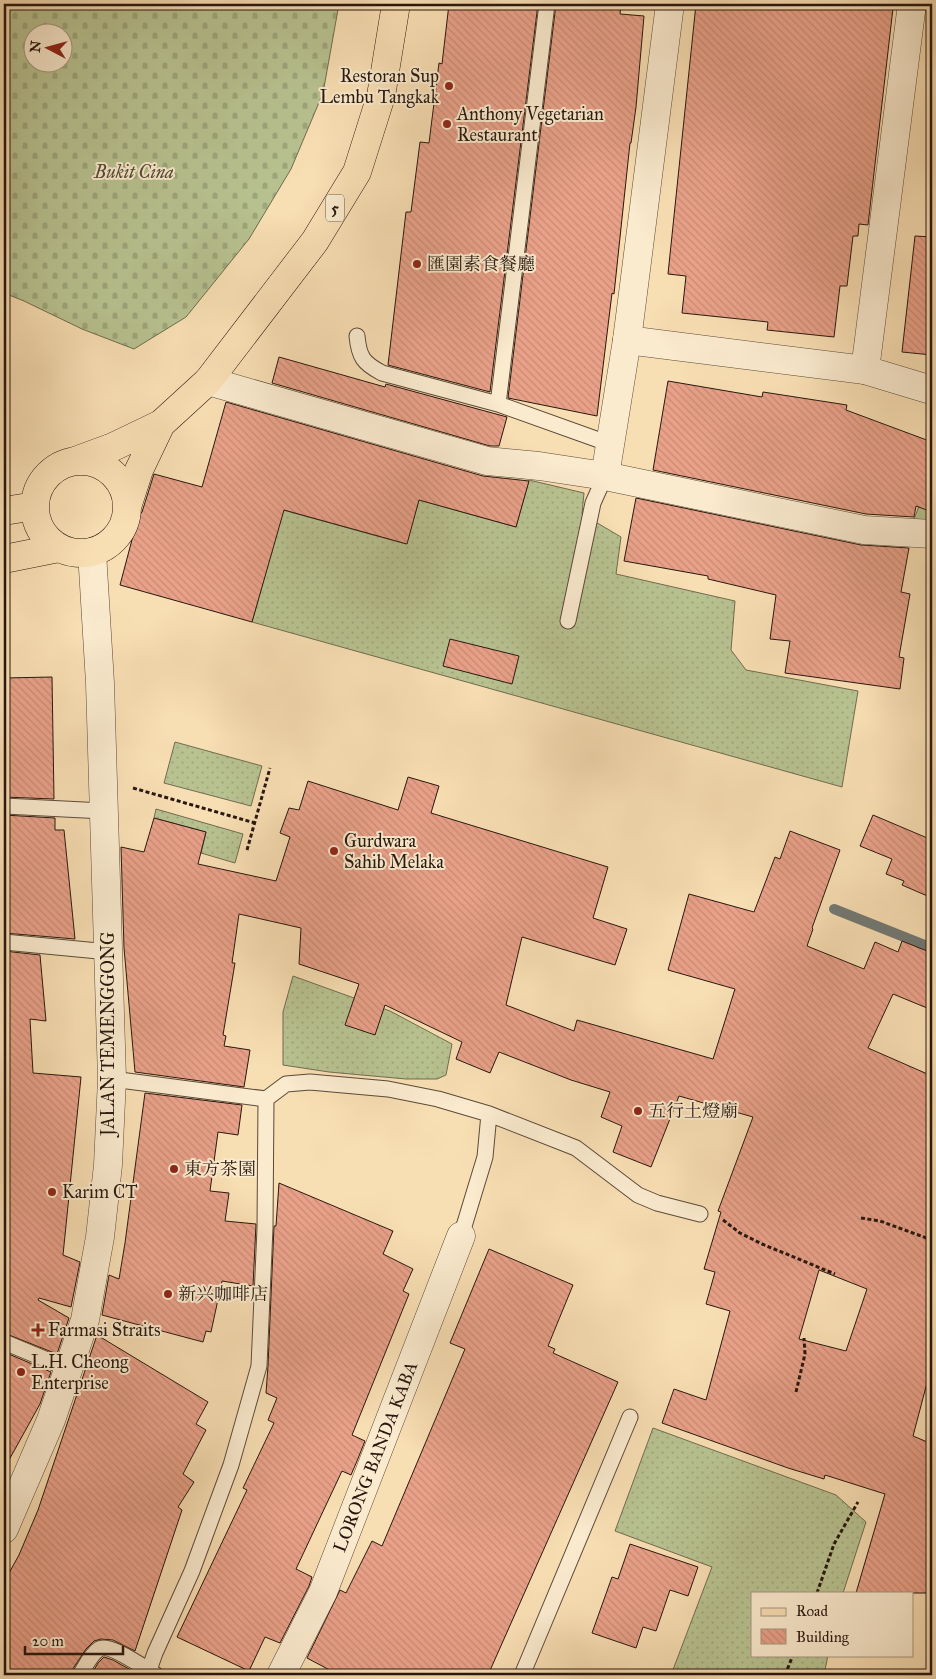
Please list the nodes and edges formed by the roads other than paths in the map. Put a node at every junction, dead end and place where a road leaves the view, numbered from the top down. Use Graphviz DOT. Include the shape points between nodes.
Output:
graph roads {
  1 [pos="396,4"];
  2 [pos="547,4"];
  3 [pos="670,4"];
  4 [pos="912,4"];
  5 [pos="357,336"];
  6 [pos="627,340"];
  7 [pos="866,370"];
  8 [pos="208,381"];
  9 [pos="928,389"];
  10 [pos="498,404"];
  11 [pos="162,424"];
  12 [pos="610,444"];
  13 [pos="75,461"];
  14 [pos="605,476"];
  15 [pos="35,506"];
  16 [pos="127,507"];
  17 [pos="4,511"];
  18 [pos="932,534"];
  19 [pos="59,548"];
  20 [pos="92,552"];
  21 [pos="4,559"];
  22 [pos="568,621"];
  23 [pos="4,806"];
  24 [pos="104,811"];
  25 [pos="4,942"];
  26 [pos="109,952"];
  27 [pos="112,1079"];
  28 [pos="266,1099"];
  29 [pos="489,1114"];
  30 [pos="700,1214"];
  31 [pos="461,1236"];
  32 [pos="4,1342"];
  33 [pos="69,1369"];
  34 [pos="630,1417"];
  35 [pos="4,1528"];
  36 [pos="152,1673"];
  37 [pos="525,1674"];
  38 [pos="80,1675"];
  39 [pos="281,1675"];
  1 -- 8 [label="main road, 5" via="381,96 357,172 314,241"];
  2 -- 10 [label="lane"];
  3 -- 6 [label="street"];
  4 -- 7 [label="street"];
  5 -- 10 [label="lane" via="359,352 368,365 382,373"];
  6 -- 7 [label="street"];
  6 -- 12 [label="street"];
  7 -- 9 [label="street"];
  8 -- 11 [label="main road, 5"];
  8 -- 14 [label="street" via="486,460"];
  10 -- 12 [label="lane"];
  11 -- 13 [label="main road, 5" via="113,448"];
  11 -- 16 [label="main road, 5" via="139,470"];
  12 -- 14 [label="street"];
  13 -- 15 [label="main road, 5" via="60,466 47,476"];
  13 -- 16 [label="main road, 5" via="90,461 117,477 125,491"];
  14 -- 18 [label="street" via="864,530"];
  14 -- 22 [label="lane" via="592,503"];
  15 -- 17 [label="main road"];
  15 -- 19 [label="main road" via="42,530"];
  16 -- 20 [label="main road, 5" via="121,531 104,548"];
  19 -- 20 [label="main road" via="81,554"];
  19 -- 21 [label="main road"];
  20 -- 24 [label="street, JALAN TEMENGGONG"];
  23 -- 24 [label="lane"];
  24 -- 26 [label="street, JALAN TEMENGGONG"];
  25 -- 26 [label="lane"];
  26 -- 27 [label="street, JALAN TEMENGGONG"];
  27 -- 28 [label="lane"];
  27 -- 33 [label="street, JALAN TEMENGGONG" via="108,1165 100,1237 85,1320"];
  28 -- 29 [label="lane" via="286,1084 310,1082 388,1089"];
  28 -- 36 [label="lane" via="259,1366 231,1465 192,1571 155,1653"];
  29 -- 30 [label="lane" via="576,1148 638,1195"];
  29 -- 31 [label="lane" via="485,1157"];
  31 -- 39 [label="street, LORONG BANDA KABA" via="323,1592"];
  32 -- 33 [label="lane"];
  33 -- 35 [label="street, JALAN TEMENGGONG" via="51,1420"];
  34 -- 37 [label="lane"];
  36 -- 38 [label="lane" via="109,1648 100,1648"];
}
